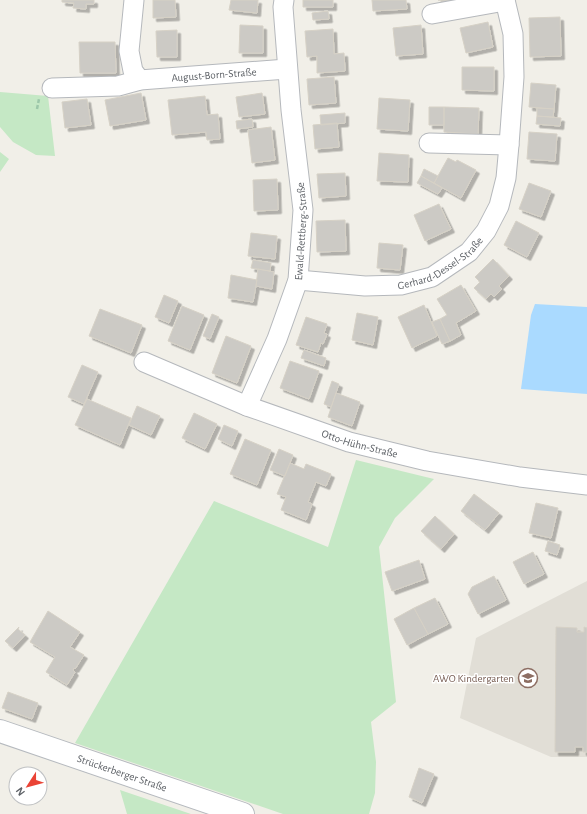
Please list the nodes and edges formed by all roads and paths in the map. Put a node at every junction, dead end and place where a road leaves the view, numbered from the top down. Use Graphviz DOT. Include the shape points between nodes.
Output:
graph roads {
  1 [pos="134,0"];
  2 [pos="284,0"];
  3 [pos="505,0"];
  4 [pos="432,14"];
  5 [pos="287,69"];
  6 [pos="140,80"];
  7 [pos="52,88"];
  8 [pos="429,143"];
  9 [pos="509,145"];
  10 [pos="298,280"];
  11 [pos="144,362"];
  12 [pos="247,406"];
  13 [pos="587,485"];
  14 [pos="0,731"];
  15 [pos="243,814"];
  1 -- 6 [label="street" via="129,51 133,71"];
  2 -- 5 [label="street, Ewald-Rettberg-Straße"];
  3 -- 4 [label="street, Gerhard-Dessel-Straße"];
  3 -- 9 [label="street, Gerhard-Dessel-Straße" via="513,34 514,77"];
  5 -- 6 [label="street, August-Born-Straße"];
  5 -- 10 [label="street, Ewald-Rettberg-Straße" via="304,210"];
  6 -- 7 [label="street, August-Born-Straße" via="118,86"];
  8 -- 9 [label="street"];
  9 -- 10 [label="street, Gerhard-Dessel-Straße" via="506,178 499,206 486,231 468,252 432,277 401,285 373,286"];
  10 -- 12 [label="street, Ewald-Rettberg-Straße" via="277,339"];
  11 -- 12 [label="street, Otto-Hühn-Straße"];
  12 -- 13 [label="street, Otto-Hühn-Straße" via="348,442 427,461 520,477"];
  14 -- 15 [label="main road, Strückerberger Straße"];
}
